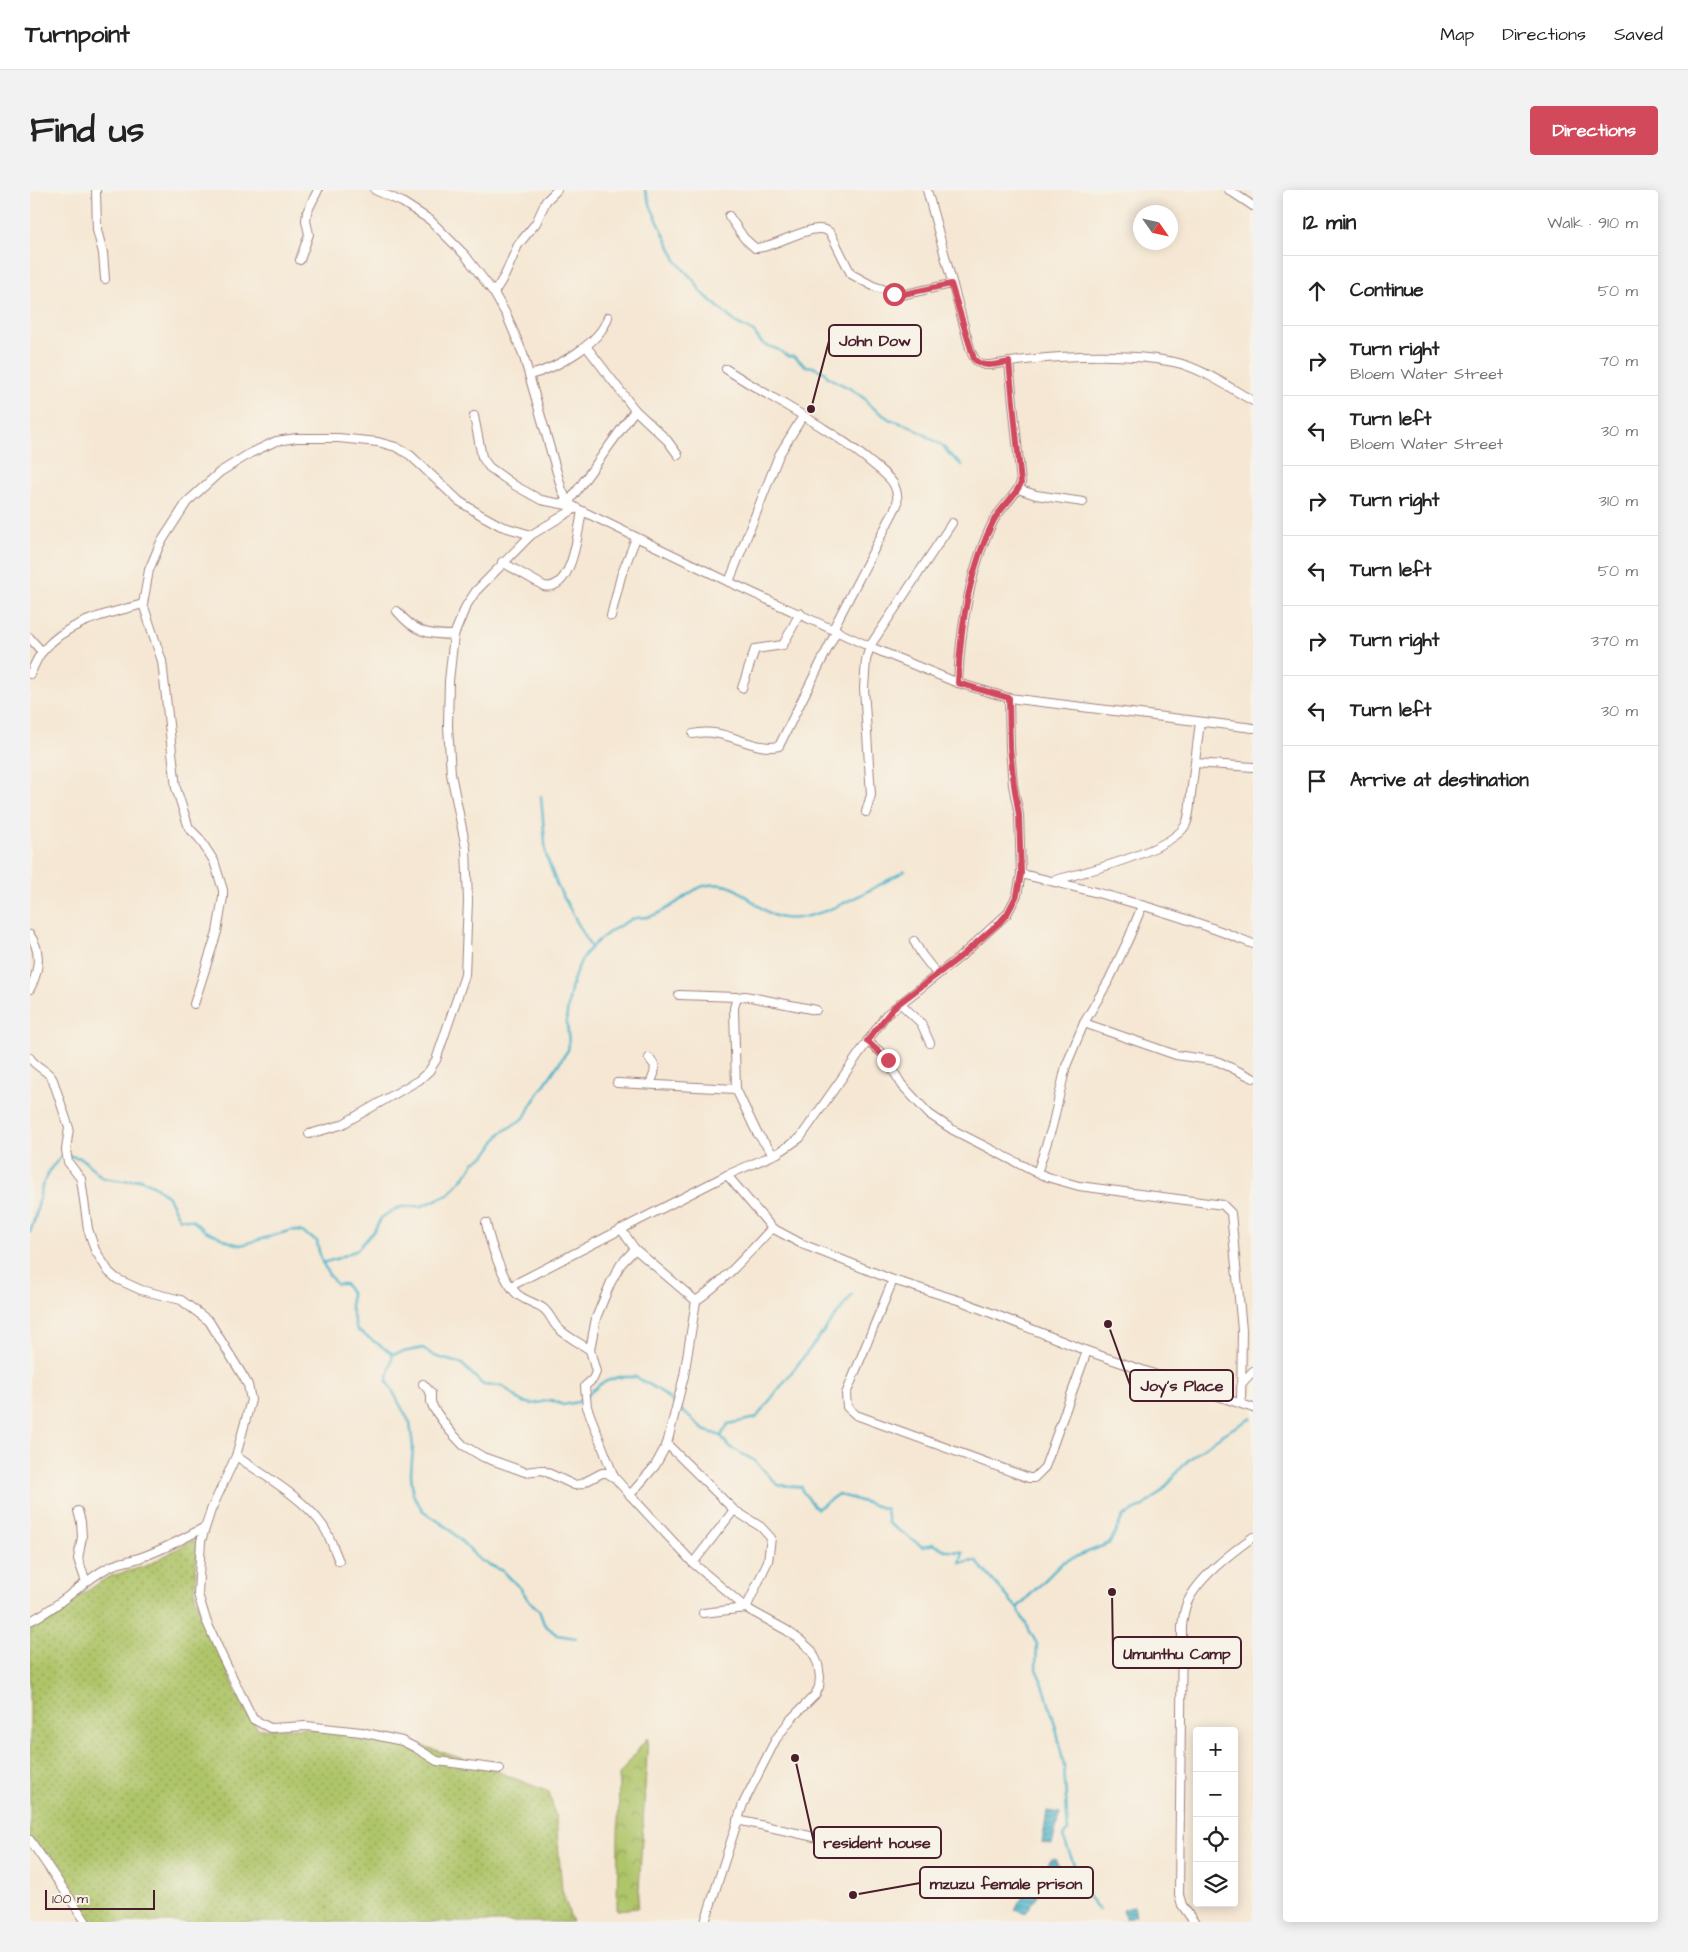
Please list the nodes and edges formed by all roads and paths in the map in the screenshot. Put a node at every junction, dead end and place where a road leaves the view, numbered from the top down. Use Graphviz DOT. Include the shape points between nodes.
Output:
graph roads {
  1 [pos="96,190"];
  2 [pos="318,190"];
  3 [pos="375,190"];
  4 [pos="557,190"];
  5 [pos="927,190"];
  6 [pos="1229,190"];
  7 [pos="389,193"];
  8 [pos="1253,206"];
  9 [pos="729,216"];
  10 [pos="300,260"];
  11 [pos="105,279"];
  12 [pos="951,284"];
  13 [pos="494,293"];
  14 [pos="608,317"];
  15 [pos="586,346"];
  16 [pos="1009,362"];
  17 [pos="726,369"];
  18 [pos="530,376"];
  19 [pos="1253,400"];
  20 [pos="635,410"];
  21 [pos="474,416"];
  22 [pos="803,416"];
  23 [pos="678,455"];
  24 [pos="1018,489"];
  25 [pos="1083,502"];
  26 [pos="574,507"];
  27 [pos="952,523"];
  28 [pos="531,535"];
  29 [pos="636,538"];
  30 [pos="502,562"];
  31 [pos="728,582"];
  32 [pos="143,604"];
  33 [pos="397,611"];
  34 [pos="800,613"];
  35 [pos="611,616"];
  36 [pos="835,630"];
  37 [pos="454,635"];
  38 [pos="30,638"];
  39 [pos="870,646"];
  40 [pos="42,652"];
  41 [pos="30,674"];
  42 [pos="958,683"];
  43 [pos="742,688"];
  44 [pos="1009,698"];
  45 [pos="1200,722"];
  46 [pos="1253,728"];
  47 [pos="693,734"];
  48 [pos="1195,763"];
  49 [pos="1253,768"];
  50 [pos="866,812"];
  51 [pos="1021,874"];
  52 [pos="1053,881"];
  53 [pos="1142,906"];
  54 [pos="30,935"];
  55 [pos="914,941"];
  56 [pos="1253,944"];
  57 [pos="937,974"];
  58 [pos="30,990"];
  59 [pos="679,995"];
  60 [pos="738,997"];
  61 [pos="900,1002"];
  62 [pos="194,1004"];
  63 [pos="816,1010"];
  64 [pos="1084,1022"];
  65 [pos="867,1041"];
  66 [pos="930,1043"];
  67 [pos="30,1058"];
  68 [pos="649,1058"];
  69 [pos="1253,1078"];
  70 [pos="617,1084"];
  71 [pos="650,1084"];
  72 [pos="736,1089"];
  73 [pos="309,1134"];
  74 [pos="774,1154"];
  75 [pos="1037,1173"];
  76 [pos="727,1175"];
  77 [pos="486,1223"];
  78 [pos="772,1228"];
  79 [pos="621,1229"];
  80 [pos="635,1249"];
  81 [pos="893,1280"];
  82 [pos="511,1286"];
  83 [pos="696,1300"];
  84 [pos="590,1350"];
  85 [pos="1087,1351"];
  86 [pos="1253,1371"];
  87 [pos="1242,1382"];
  88 [pos="423,1384"];
  89 [pos="1241,1403"];
  90 [pos="1253,1408"];
  91 [pos="667,1444"];
  92 [pos="236,1456"];
  93 [pos="615,1478"];
  94 [pos="630,1496"];
  95 [pos="734,1510"];
  96 [pos="78,1511"];
  97 [pos="205,1527"];
  98 [pos="1253,1537"];
  99 [pos="339,1561"];
  100 [pos="693,1563"];
  101 [pos="86,1582"];
  102 [pos="746,1608"];
  103 [pos="703,1614"];
  104 [pos="30,1621"];
  105 [pos="500,1769"];
  106 [pos="737,1820"];
  107 [pos="838,1839"];
  108 [pos="30,1840"];
  109 [pos="86,1922"];
  110 [pos="705,1922"];
  111 [pos="1194,1922"];
  1 -- 11 [label="street" via="97,230"];
  2 -- 10 [label="street" via="307,212 308,240"];
  3 -- 7 [label="street"];
  4 -- 13 [label="street" via="546,201 536,223 518,245"];
  5 -- 12 [label="street"];
  6 -- 8 [label="street"];
  7 -- 13 [label="street" via="430,220 465,255"];
  9 -- 12 [label="street" via="755,248 820,228 827,229 850,274 896,294"];
  12 -- 16 [label="street" via="974,359 985,365"];
  13 -- 18 [label="street" via="517,337"];
  14 -- 15 [label="street"];
  15 -- 18 [label="street" via="548,370"];
  15 -- 20 [label="street"];
  16 -- 19 [label="street" via="1121,356 1174,362"];
  16 -- 24 [label="street" via="1021,480"];
  17 -- 22 [label="street"];
  18 -- 26 [label="street"];
  20 -- 23 [label="street"];
  20 -- 26 [label="street"];
  21 -- 26 [label="street" via="479,447 489,467 541,500"];
  22 -- 31 [label="street" via="779,454"];
  22 -- 36 [label="street" via="831,432 884,473 898,496 887,528"];
  24 -- 25 [label="street"];
  24 -- 42 [label="street" via="994,521 970,590 960,642"];
  26 -- 28 [label="street"];
  26 -- 29 [label="street"];
  26 -- 30 [label="street" via="572,562 557,582 550,587 544,586"];
  27 -- 39 [label="street"];
  28 -- 30 [label="street"];
  28 -- 32 [label="street" via="501,526 460,501 410,455 396,448 378,442 338,438 276,441 220,472 187,502 160,544 149,570"];
  29 -- 31 [label="street"];
  29 -- 35 [label="street" via="621,576"];
  30 -- 37 [label="street" via="466,606"];
  31 -- 34 [label="street"];
  32 -- 40 [label="street" via="71,628"];
  32 -- 62 [label="street" via="162,660 176,788 189,828 214,861 223,897 217,932"];
  33 -- 37 [label="street" via="414,628 439,635"];
  34 -- 36 [label="street"];
  34 -- 43 [label="street" via="783,646 755,649"];
  36 -- 39 [label="street"];
  36 -- 47 [label="street" via="779,746 764,747 716,733"];
  37 -- 73 [label="street" via="448,726 451,774 466,848 468,901 464,982 439,1053 424,1076 341,1125"];
  38 -- 40 [label="street"];
  39 -- 42 [label="street"];
  39 -- 50 [label="street" via="864,688 871,795"];
  40 -- 41 [label="street"];
  42 -- 44 [label="street"];
  44 -- 45 [label="street"];
  44 -- 51 [label="street"];
  45 -- 46 [label="street"];
  45 -- 48 [label="street"];
  48 -- 49 [label="street"];
  48 -- 52 [label="street" via="1186,824 1170,839 1121,861"];
  51 -- 52 [label="street"];
  51 -- 57 [label="street" via="1017,895 1007,914"];
  52 -- 53 [label="street"];
  53 -- 56 [label="street" via="1191,920"];
  53 -- 64 [label="street" via="1130,938"];
  54 -- 58 [label="street" via="39,961"];
  55 -- 57 [label="street"];
  57 -- 61 [label="street"];
  59 -- 60 [label="street"];
  60 -- 63 [label="street"];
  60 -- 72 [label="street" via="734,1008"];
  61 -- 65 [label="street" via="886,1014"];
  61 -- 66 [label="street" via="920,1023"];
  64 -- 69 [label="street" via="1176,1055 1218,1061"];
  64 -- 75 [label="street" via="1066,1066"];
  65 -- 74 [label="street" via="800,1138"];
  65 -- 75 [label="street" via="883,1054 902,1085 929,1114 953,1130"];
  67 -- 92 [label="street" via="53,1080 69,1128 68,1162 81,1179 88,1229 95,1250 109,1272 141,1290 181,1300 202,1314 248,1385 251,1400"];
  68 -- 71 [label="street" via="655,1066"];
  70 -- 71 [label="street"];
  71 -- 72 [label="street"];
  72 -- 74 [label="street" via="757,1132"];
  74 -- 76 [label="street"];
  75 -- 87 [label="street" via="1079,1186 1228,1208 1241,1316"];
  76 -- 78 [label="street"];
  76 -- 79 [label="street"];
  77 -- 82 [label="street" via="501,1268"];
  78 -- 81 [label="street" via="802,1244"];
  78 -- 83 [label="street" via="730,1273"];
  79 -- 80 [label="street"];
  79 -- 82 [label="street"];
  80 -- 83 [label="street"];
  80 -- 84 [label="street" via="617,1270 606,1292 596,1318"];
  81 -- 85 [label="street" via="960,1301"];
  81 -- 85 [label="street" via="846,1394 847,1407 856,1415 1034,1478 1045,1467"];
  82 -- 84 [label="street" via="524,1299 544,1309 565,1335"];
  83 -- 91 [label="street" via="684,1376"];
  84 -- 93 [label="street" via="596,1372 585,1386 587,1407"];
  85 -- 89 [label="street"];
  86 -- 87 [label="street"];
  87 -- 89 [label="street"];
  88 -- 93 [label="street" via="431,1393 431,1402 438,1416 455,1438 472,1451 525,1472 542,1470 574,1485 604,1472"];
  89 -- 90 [label="street"];
  91 -- 94 [label="street" via="656,1466"];
  91 -- 95 [label="street"];
  92 -- 97 [label="street"];
  92 -- 99 [label="street" via="278,1484 315,1515"];
  93 -- 94 [label="street"];
  94 -- 100 [label="street"];
  95 -- 100 [label="street"];
  95 -- 102 [label="street" via="761,1527 771,1538 768,1560"];
  96 -- 101 [label="street" via="82,1537 78,1559"];
  97 -- 101 [label="street" via="173,1544 111,1566"];
  97 -- 105 [label="street" via="199,1559 201,1606 225,1663 256,1721 270,1728 306,1726 361,1732 402,1741 437,1761"];
  98 -- 111 [label="street" via="1196,1588 1187,1603 1182,1626 1179,1895"];
  100 -- 102 [label="street"];
  101 -- 104 [label="street" via="55,1607"];
  102 -- 103 [label="street"];
  102 -- 106 [label="street" via="806,1645 818,1664 820,1677 814,1695 776,1739"];
  106 -- 107 [label="street" via="828,1840"];
  106 -- 110 [label="street"];
  108 -- 109 [label="street"];
}
